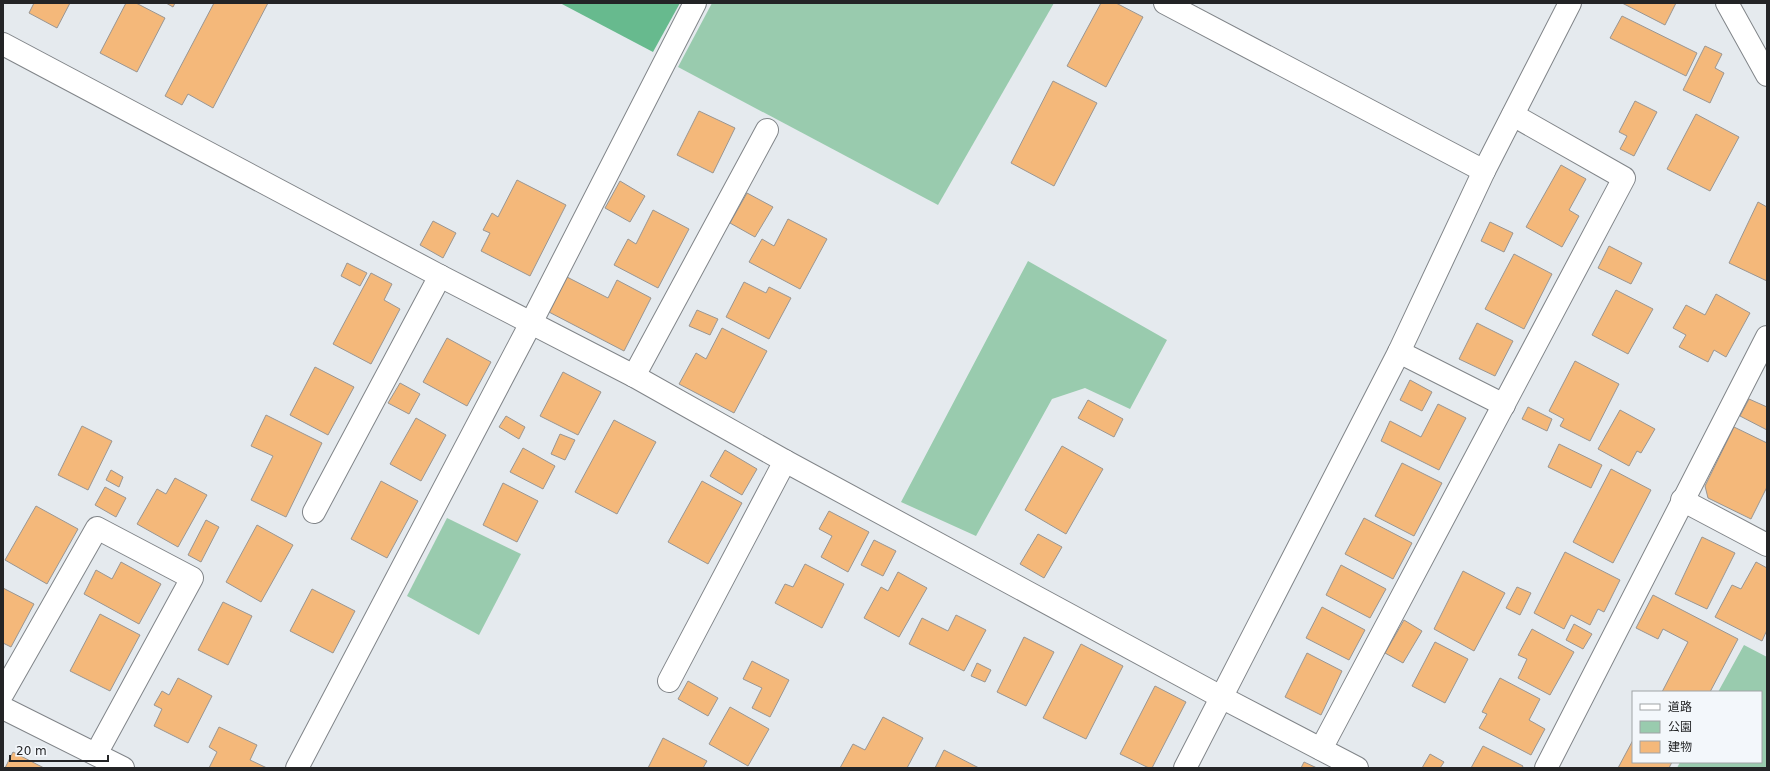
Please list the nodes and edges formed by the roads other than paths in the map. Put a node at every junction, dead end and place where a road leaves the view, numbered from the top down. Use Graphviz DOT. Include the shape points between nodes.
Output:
graph roads {
  1 [pos="695,3"];
  2 [pos="1165,3"];
  3 [pos="1570,3"];
  4 [pos="1727,3"];
  5 [pos="3,44"];
  6 [pos="1767,75"];
  7 [pos="1513,115"];
  8 [pos="767,130"];
  9 [pos="1484,171"];
  10 [pos="440,276"];
  11 [pos="530,323"];
  12 [pos="1767,337"];
  13 [pos="1399,352"];
  14 [pos="634,376"];
  15 [pos="1504,405"];
  16 [pos="785,461"];
  17 [pos="1682,500"];
  18 [pos="314,512"];
  19 [pos="1767,545"];
  20 [pos="669,681"];
  21 [pos="3,693"];
  22 [pos="1221,697"];
  23 [pos="3,708"];
  24 [pos="1322,750"];
  25 [pos="96,754"];
  26 [pos="123,768"];
  27 [pos="297,768"];
  28 [pos="1185,768"];
  29 [pos="1357,768"];
  30 [pos="1546,768"];
  1 -- 11 [label="street"];
  2 -- 9 [label="street"];
  3 -- 7 [label="street"];
  4 -- 6 [label="street"];
  5 -- 10 [label="street"];
  7 -- 9 [label="street"];
  7 -- 15 [label="street" via="1624,178"];
  8 -- 14 [label="street"];
  9 -- 13 [label="street"];
  10 -- 11 [label="street"];
  10 -- 18 [label="street"];
  11 -- 14 [label="street"];
  11 -- 27 [label="street"];
  12 -- 17 [label="street"];
  13 -- 15 [label="street"];
  13 -- 22 [label="street"];
  14 -- 16 [label="street"];
  15 -- 24 [label="street"];
  16 -- 20 [label="street"];
  16 -- 22 [label="street"];
  17 -- 19 [label="street"];
  17 -- 30 [label="street"];
  21 -- 25 [label="street" via="97,528 192,578"];
  22 -- 24 [label="street"];
  22 -- 28 [label="street"];
  23 -- 25 [label="street"];
  24 -- 29 [label="street"];
  25 -- 26 [label="street"];
}
